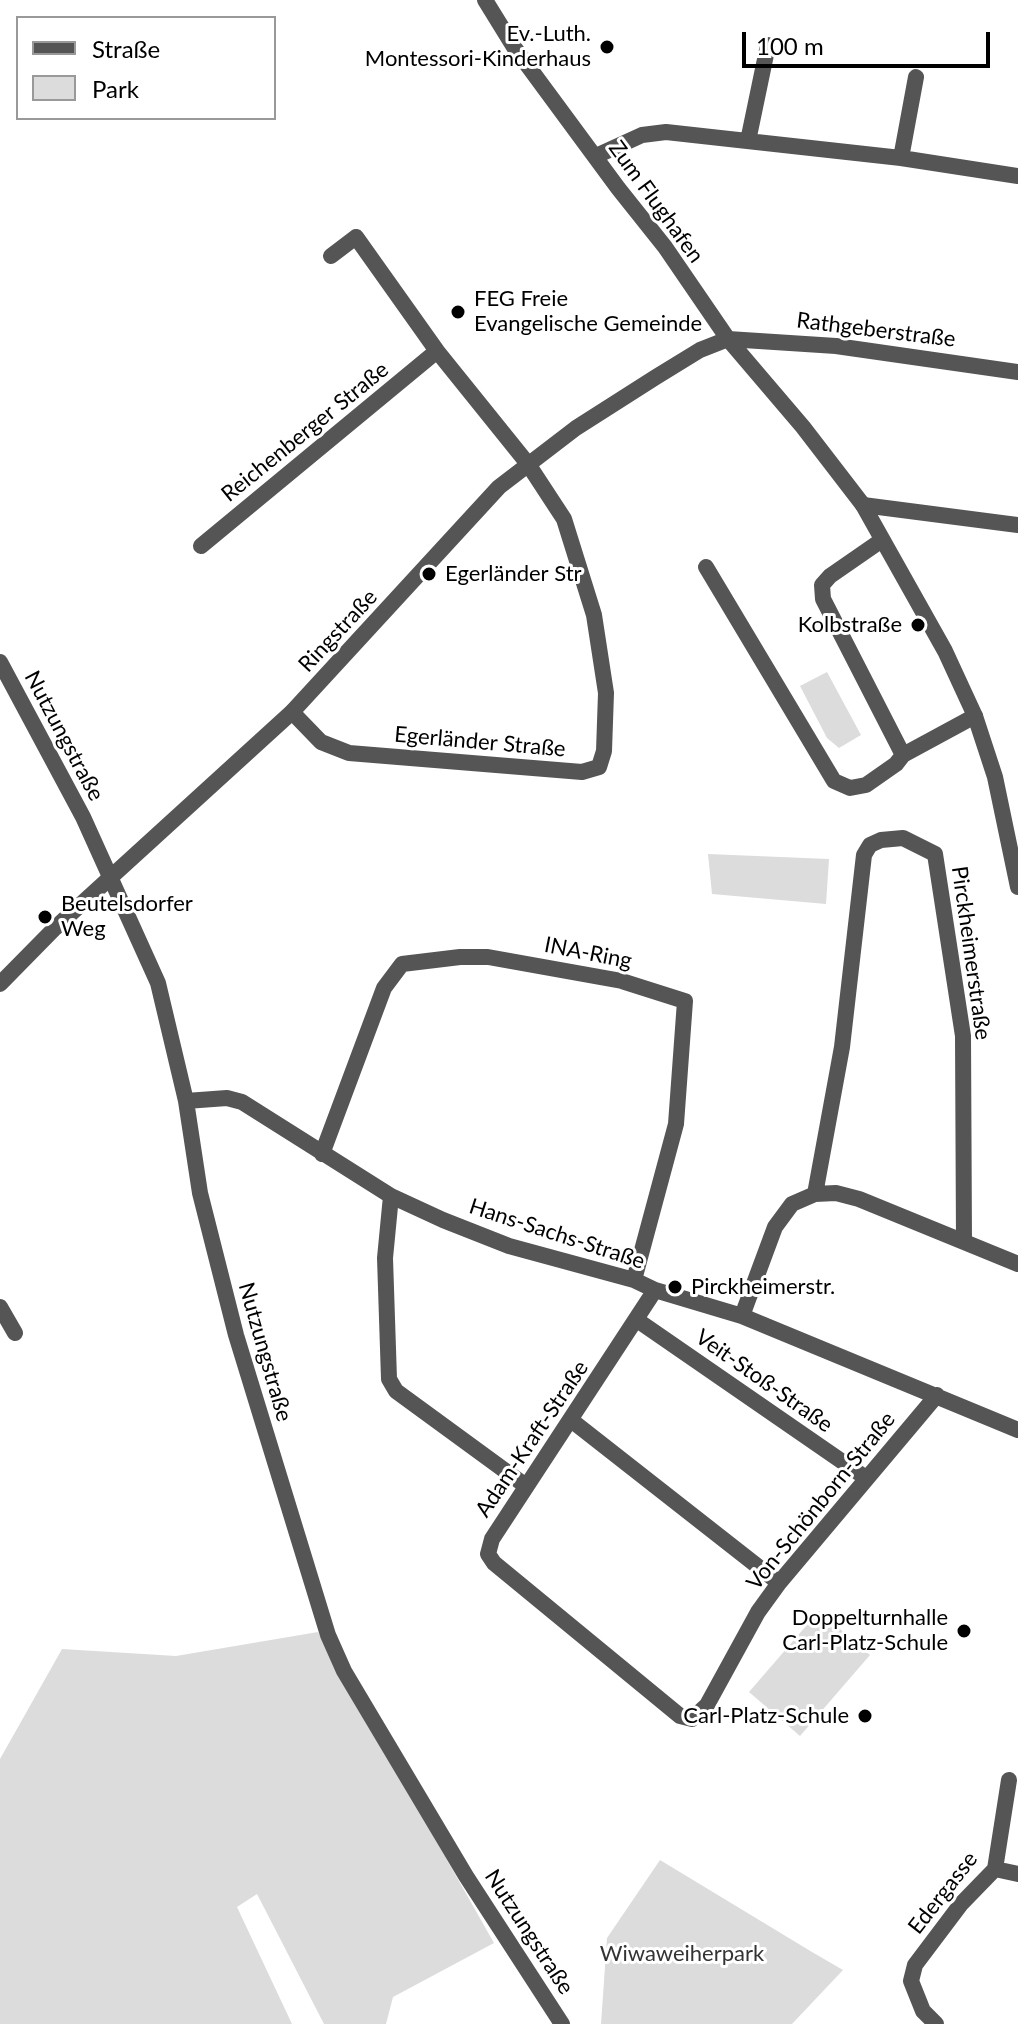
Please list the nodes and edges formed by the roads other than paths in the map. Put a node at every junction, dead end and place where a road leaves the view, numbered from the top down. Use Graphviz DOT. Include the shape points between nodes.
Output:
graph roads {
  1 [pos="485,0"];
  2 [pos="768,45"];
  3 [pos="916,77"];
  4 [pos="748,141"];
  5 [pos="596,156"];
  6 [pos="901,158"];
  7 [pos="1018,176"];
  8 [pos="331,256"];
  9 [pos="728,339"];
  10 [pos="437,351"];
  11 [pos="1018,372"];
  12 [pos="528,464"];
  13 [pos="863,505"];
  14 [pos="1018,525"];
  15 [pos="876,545"];
  16 [pos="201,546"];
  17 [pos="706,567"];
  18 [pos="0,662"];
  19 [pos="292,712"];
  20 [pos="975,716"];
  21 [pos="903,755"];
  22 [pos="110,879"];
  23 [pos="1018,887"];
  24 [pos="2,978"];
  25 [pos="186,1101"];
  26 [pos="322,1154"];
  27 [pos="815,1194"];
  28 [pos="391,1196"];
  29 [pos="964,1242"];
  30 [pos="1018,1264"];
  31 [pos="634,1280"];
  32 [pos="655,1290"];
  33 [pos="0,1307"];
  34 [pos="742,1316"];
  35 [pos="637,1320"];
  36 [pos="15,1333"];
  37 [pos="937,1395"];
  38 [pos="571,1420"];
  39 [pos="1018,1430"];
  40 [pos="866,1478"];
  41 [pos="526,1486"];
  42 [pos="779,1583"];
  43 [pos="692,1719"];
  44 [pos="1009,1780"];
  45 [pos="995,1869"];
  46 [pos="1018,1874"];
  47 [pos="562,2024"];
  48 [pos="936,2024"];
  1 -- 5 [label="street, Zum Flughafen"];
  2 -- 4 [label="street"];
  3 -- 6 [label="street"];
  4 -- 5 [label="street" via="653,133"];
  4 -- 6 [label="street"];
  5 -- 9 [label="street, Zum Flughafen"];
  6 -- 7 [label="street"];
  8 -- 10 [label="street" via="356,237"];
  9 -- 11 [label="street, Rathgeberstraße" via="796,341"];
  9 -- 12 [label="street, Ringstraße" via="656,377"];
  9 -- 13 [label="street, Zum Flughafen"];
  10 -- 12 [label="street"];
  10 -- 16 [label="street, Reichenberger Straße"];
  12 -- 19 [label="street, Ringstraße" via="480,504"];
  12 -- 19 [label="street, Egerländer Straße" via="564,519 594,615 606,693 599,767 582,772 349,753 321,742"];
  13 -- 14 [label="street"];
  13 -- 15 [label="street, Zum Flughafen"];
  15 -- 20 [label="street, Zum Flughafen" via="945,651"];
  15 -- 21 [label="street" via="830,576 822,585 823,599"];
  17 -- 21 [label="street" via="834,781 850,788 866,785"];
  18 -- 22 [label="street, Nutzungstraße"];
  19 -- 22 [label="street, Ringstraße"];
  20 -- 21 [label="street"];
  20 -- 23 [label="street, Zum Flughafen" via="995,777"];
  22 -- 24 [label="street, Ringstraße"];
  22 -- 25 [label="street, Nutzungstraße" via="158,983"];
  25 -- 26 [label="street, Hans-Sachs-Straße" via="242,1102"];
  25 -- 47 [label="street, Nutzungstraße" via="200,1193 236,1335 328,1635 344,1671 466,1876"];
  26 -- 28 [label="street, Hans-Sachs-Straße"];
  26 -- 31 [label="street, INA-Ring" via="384,988 402,964 488,957 622,981 685,1001 676,1124"];
  27 -- 29 [label="street" via="859,1199"];
  27 -- 29 [label="street, Pirckheimerstraße" via="842,1047 864,855 881,840 903,838 935,854 963,1036"];
  27 -- 34 [label="street" via="792,1204 775,1227"];
  28 -- 31 [label="street, Hans-Sachs-Straße" via="509,1246"];
  28 -- 41 [label="street" via="385,1258 389,1379 396,1391"];
  29 -- 30 [label="street"];
  31 -- 32 [label="street, Hans-Sachs-Straße"];
  32 -- 34 [label="street, Hans-Sachs-Straße"];
  32 -- 35 [label="street, Adam-Kraft-Straße"];
  33 -- 36 [label="street"];
  34 -- 37 [label="street, Hans-Sachs-Straße"];
  35 -- 38 [label="street, Adam-Kraft-Straße"];
  35 -- 40 [label="street, Veit-Stoß-Straße"];
  37 -- 39 [label="street, Hans-Sachs-Straße"];
  37 -- 40 [label="street, Von-Schönborn-Straße"];
  38 -- 41 [label="street, Adam-Kraft-Straße"];
  38 -- 42 [label="street"];
  40 -- 42 [label="street, Von-Schönborn-Straße"];
  41 -- 43 [label="street, Adam-Kraft-Straße" via="492,1539 488,1554 494,1563 680,1716"];
  42 -- 43 [label="street, Von-Schönborn-Straße" via="707,1705"];
  44 -- 45 [label="street, Edergasse"];
  45 -- 46 [label="street"];
  45 -- 48 [label="street, Edergasse" via="915,1965 911,1981 923,2011"];
}
